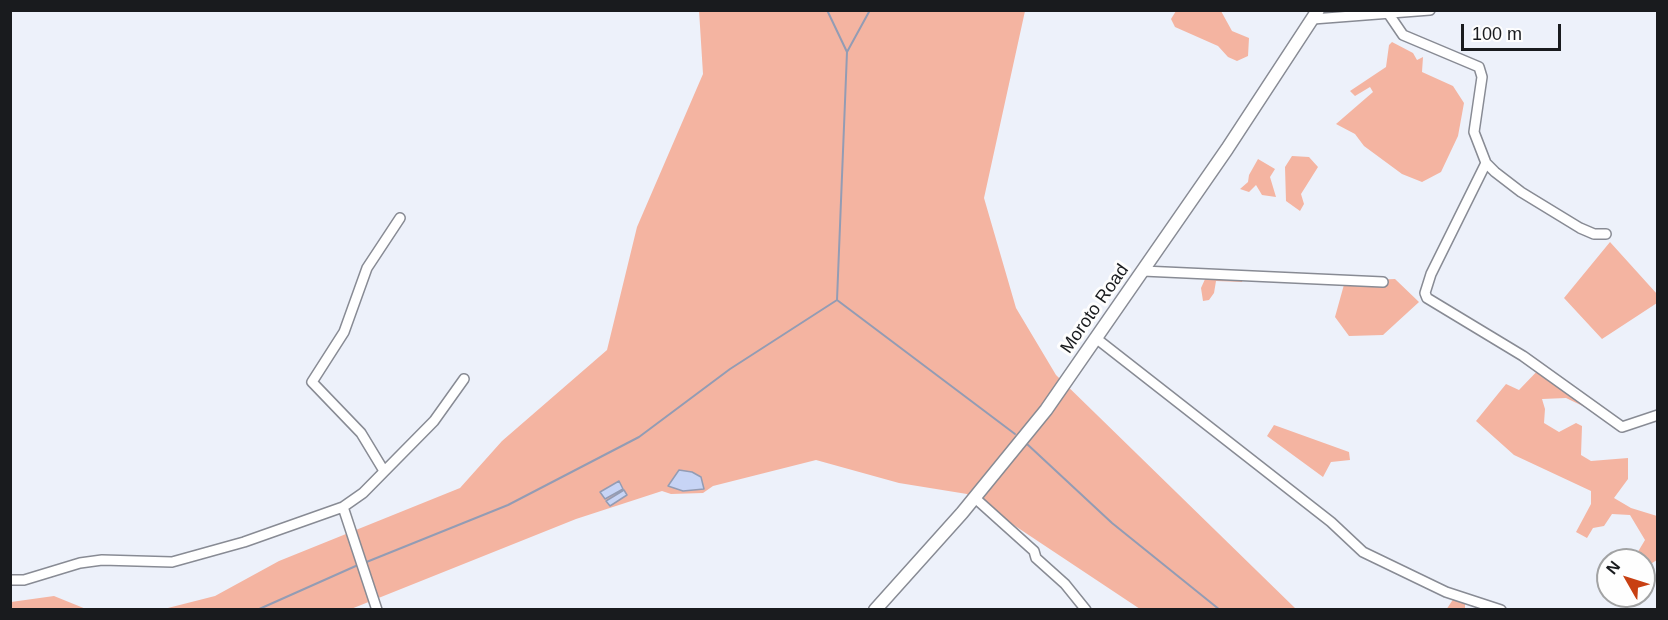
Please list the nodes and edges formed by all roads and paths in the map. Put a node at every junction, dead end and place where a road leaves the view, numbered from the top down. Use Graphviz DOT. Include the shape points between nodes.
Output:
graph roads {
  1 [pos="1430,10"];
  2 [pos="1388,13"];
  3 [pos="1316,15"];
  4 [pos="1486,163"];
  5 [pos="400,218"];
  6 [pos="1606,234"];
  7 [pos="1143,272"];
  8 [pos="1383,282"];
  9 [pos="1097,339"];
  10 [pos="464,379"];
  11 [pos="1658,415"];
  12 [pos="384,471"];
  13 [pos="975,498"];
  14 [pos="343,507"];
  15 [pos="10,580"];
  16 [pos="377,609"];
  17 [pos="875,609"];
  18 [pos="1086,609"];
  19 [pos="1501,609"];
  1 -- 2 [label="street"];
  2 -- 3 [label="street"];
  2 -- 4 [label="street" via="1403,34 1479,67 1482,77 1474,132"];
  3 -- 7 [label="main road, Moroto Road"];
  4 -- 6 [label="street" via="1521,192 1580,228"];
  4 -- 11 [label="street" via="1431,274 1427,298 1523,356 1622,427"];
  5 -- 12 [label="street" via="367,268 344,332 312,382 361,433"];
  7 -- 8 [label="street"];
  7 -- 9 [label="main road, Moroto Road"];
  9 -- 13 [label="main road, Moroto Road"];
  9 -- 19 [label="street" via="1331,522 1363,552 1446,592"];
  10 -- 12 [label="street" via="434,421"];
  12 -- 14 [label="street"];
  13 -- 17 [label="main road, Moroto Road"];
  13 -- 18 [label="street" via="1034,551 1036,558"];
  14 -- 15 [label="street" via="244,542 172,562 102,560"];
  14 -- 16 [label="street"];
}
